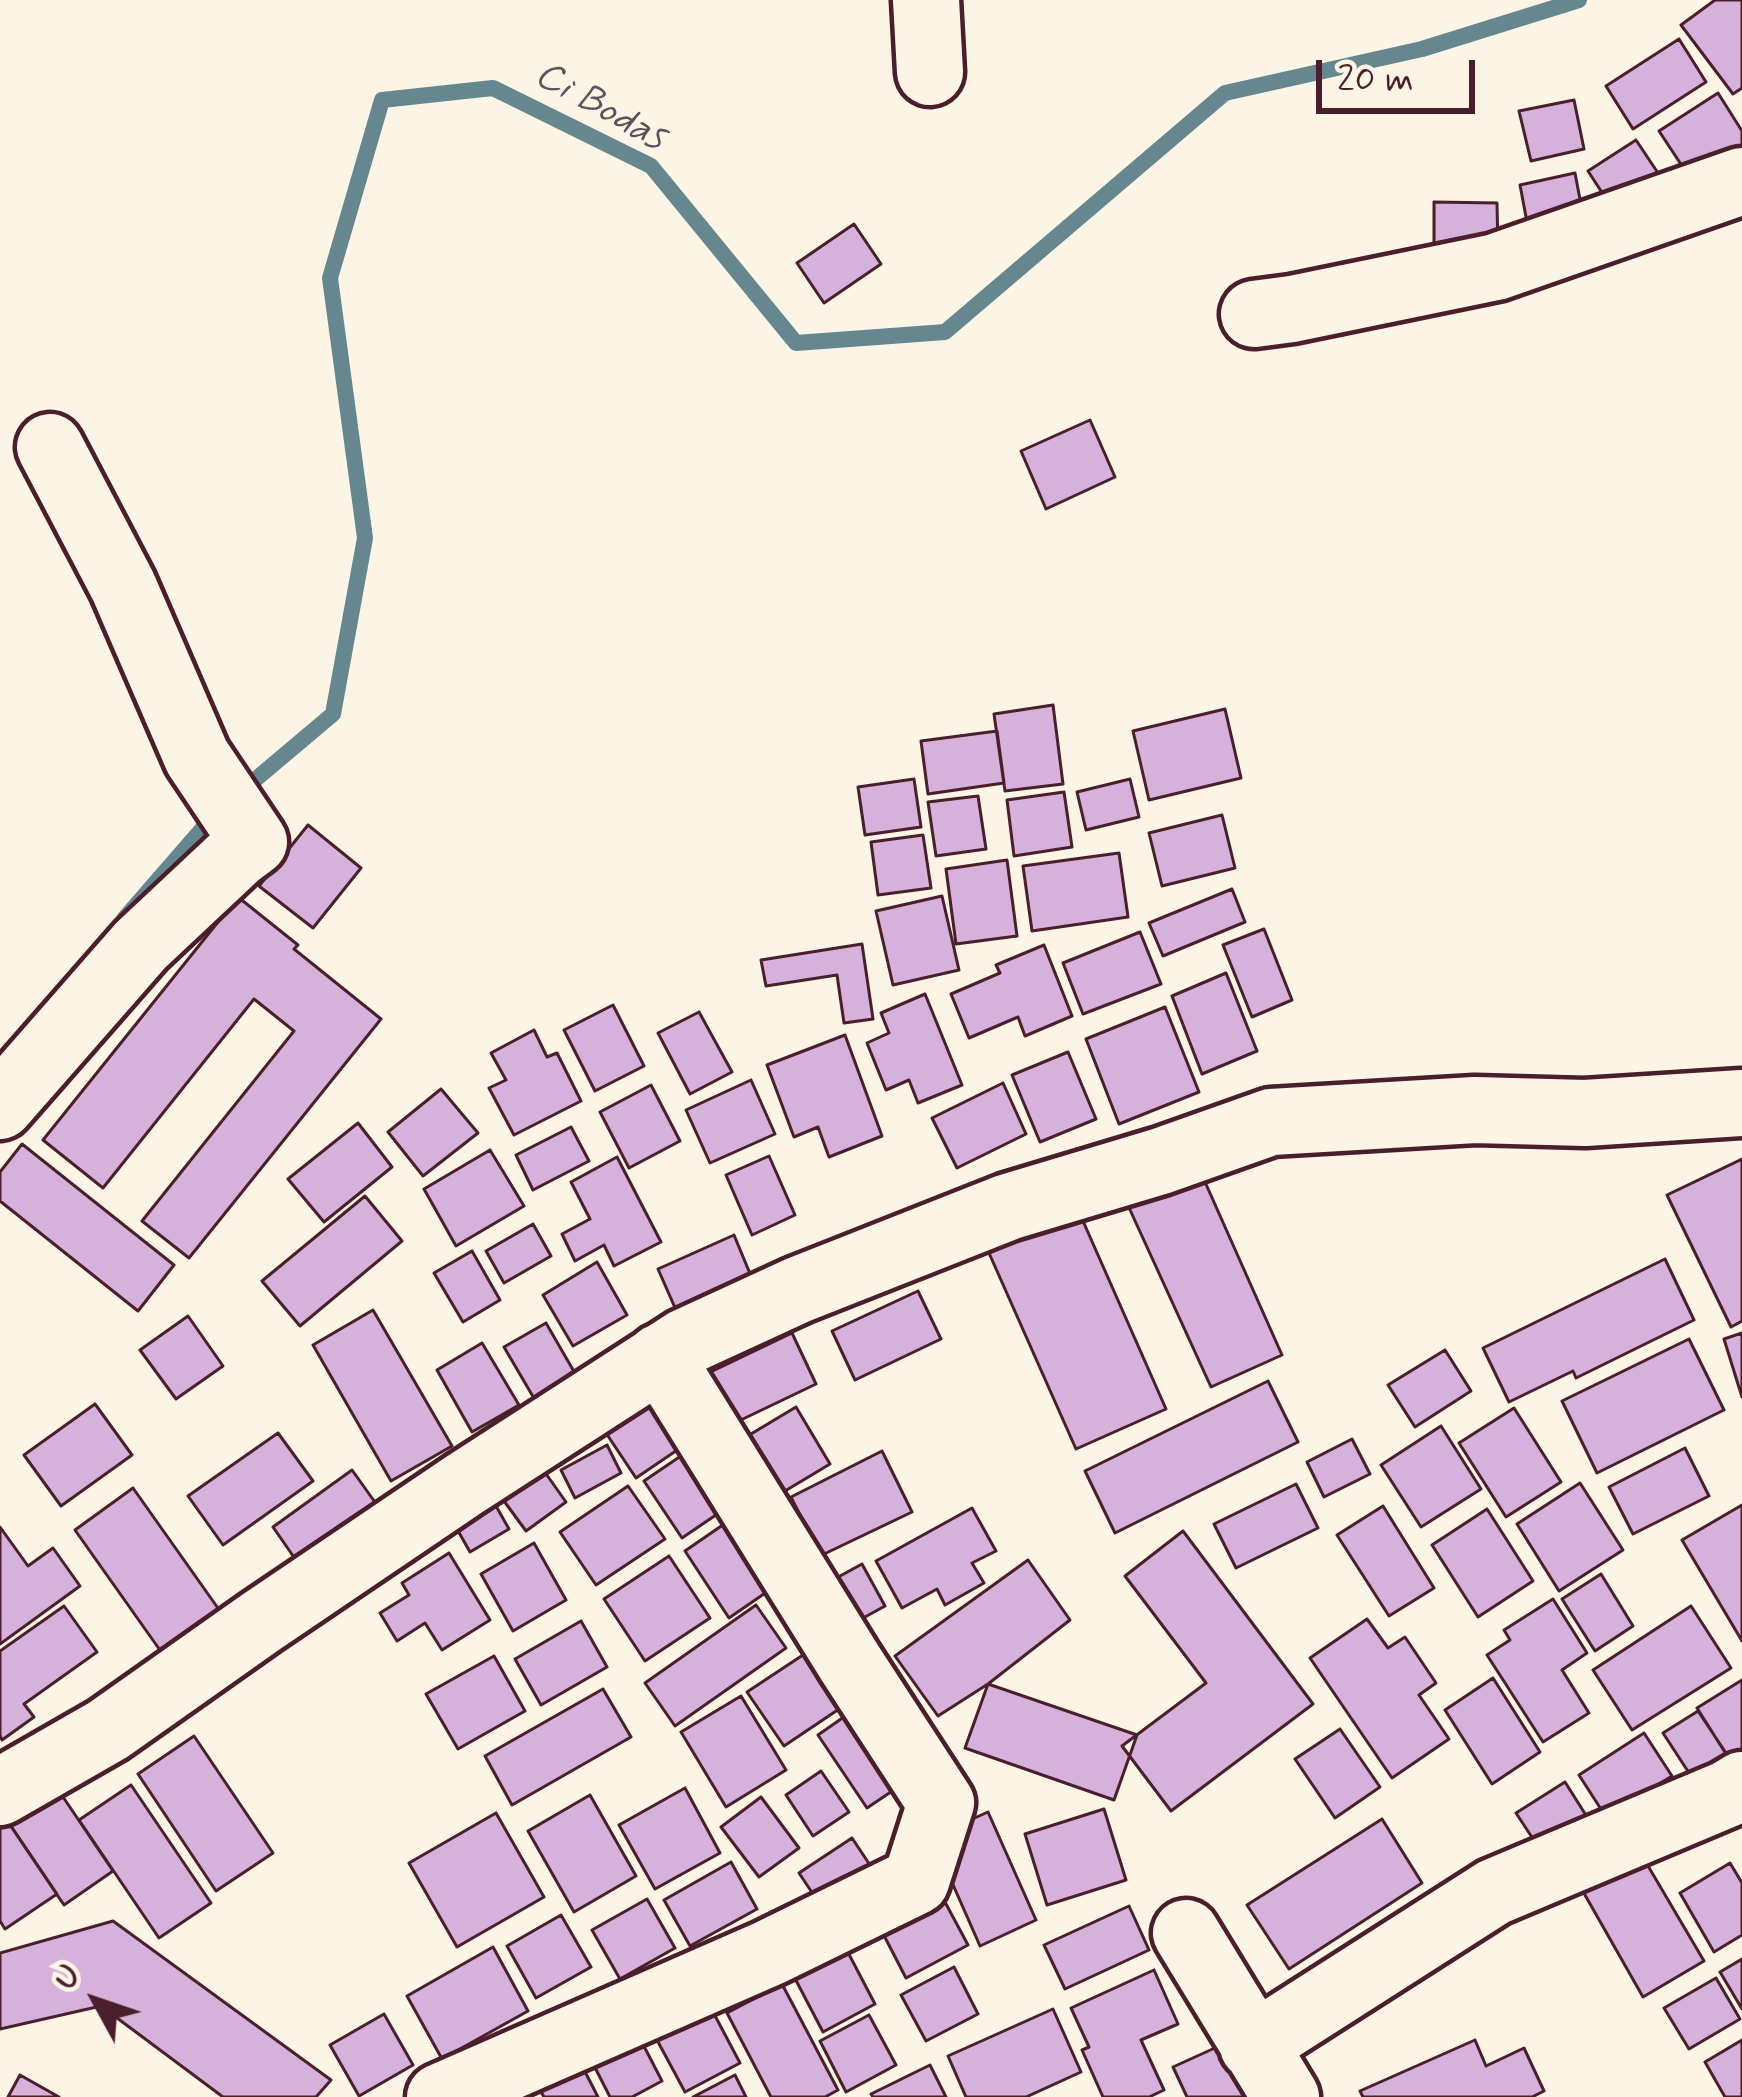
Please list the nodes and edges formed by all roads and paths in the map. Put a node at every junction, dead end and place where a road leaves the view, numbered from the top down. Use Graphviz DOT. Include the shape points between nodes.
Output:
graph roads {
  1 [pos="926,0"];
  2 [pos="931,72"];
  3 [pos="1742,181"];
  4 [pos="1254,314"];
  5 [pos="50,447"];
  6 [pos="1742,1103"];
  7 [pos="0,1106"];
  8 [pos="660,1358"];
  9 [pos="1742,1785"];
  10 [pos="0,1792"];
  11 [pos="1186,1933"];
  12 [pos="1270,2072"];
  13 [pos="440,2097"];
  1 -- 2 [label="street"];
  3 -- 4 [label="street" via="1496,267"];
  5 -- 7 [label="street" via="124,586 197,757 254,842 141,945"];
  6 -- 8 [label="street" via="1271,1122 1008,1207 798,1291"];
  8 -- 10 [label="street" via="108,1730"];
  8 -- 13 [label="street" via="941,1803 916,1881"];
  9 -- 12 [label="street" via="1494,1892"];
  11 -- 12 [label="street"];
}
